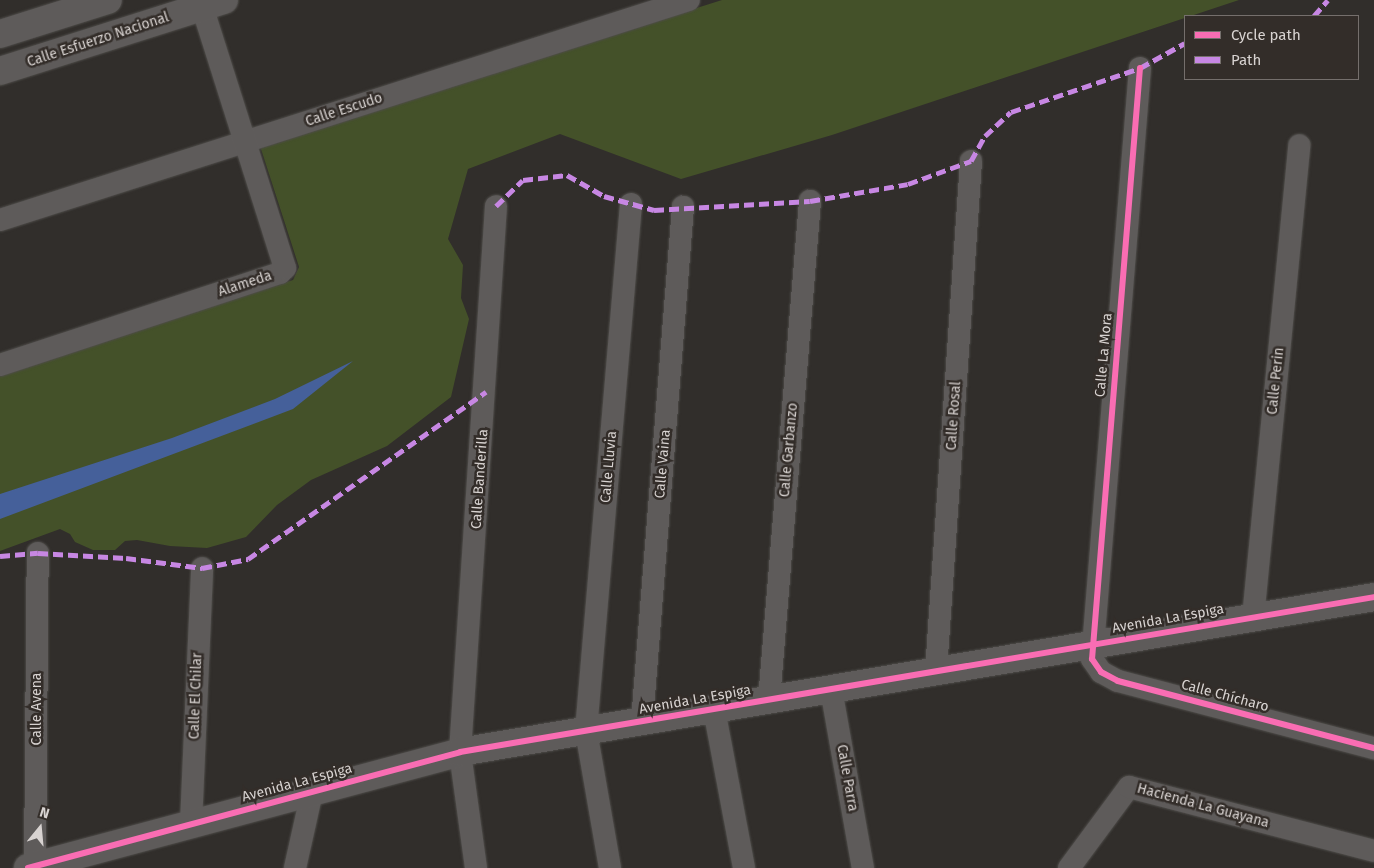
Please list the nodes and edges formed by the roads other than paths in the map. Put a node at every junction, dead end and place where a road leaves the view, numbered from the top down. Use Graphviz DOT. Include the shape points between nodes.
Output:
graph roads {
  1 [pos="108,0"];
  2 [pos="689,0"];
  3 [pos="209,2"];
  4 [pos="58,8"];
  5 [pos="0,34"];
  6 [pos="1140,68"];
  7 [pos="0,71"];
  8 [pos="243,142"];
  9 [pos="1299,145"];
  10 [pos="971,161"];
  11 [pos="810,201"];
  12 [pos="631,204"];
  13 [pos="496,206"];
  14 [pos="683,206"];
  15 [pos="0,220"];
  16 [pos="0,365"];
  17 [pos="38,553"];
  18 [pos="202,568"];
  19 [pos="1374,597"];
  20 [pos="1252,618"];
  21 [pos="1091,645"];
  22 [pos="936,671"];
  23 [pos="831,689"];
  24 [pos="769,700"];
  25 [pos="714,709"];
  26 [pos="642,721"];
  27 [pos="586,731"];
  28 [pos="1374,748"];
  29 [pos="460,752"];
  30 [pos="312,792"];
  31 [pos="191,824"];
  32 [pos="1374,851"];
  33 [pos="32,867"];
  34 [pos="295,868"];
  35 [pos="476,868"];
  36 [pos="610,868"];
  37 [pos="744,868"];
  38 [pos="863,868"];
  39 [pos="1069,868"];
  1 -- 4 [label="street"];
  2 -- 8 [label="street, Calle Escudo"];
  3 -- 7 [label="street, Calle Esfuerzo Nacional"];
  3 -- 8 [label="street, Alameda"];
  4 -- 5 [label="street"];
  6 -- 21 [label="street, Calle La Mora"];
  8 -- 15 [label="street, Calle Escudo"];
  8 -- 16 [label="street, Alameda" via="284,259 285,268 280,273"];
  9 -- 20 [label="street, Calle Perin"];
  10 -- 22 [label="street, Calle Rosal"];
  11 -- 24 [label="street, Calle Garbanzo"];
  12 -- 27 [label="street, Calle Lluvia"];
  13 -- 29 [label="street, Calle Banderilla"];
  14 -- 26 [label="street, Calle Vaina"];
  17 -- 33 [label="street, Calle Avena"];
  18 -- 31 [label="street, Calle El Chilar"];
  19 -- 20 [label="street, Avenida La Espiga"];
  20 -- 21 [label="street, Avenida La Espiga"];
  21 -- 22 [label="street, Avenida La Espiga"];
  21 -- 28 [label="street, Calle Chícharo" via="1092,659 1101,672 1118,681"];
  22 -- 23 [label="street, Avenida La Espiga"];
  23 -- 24 [label="street, Avenida La Espiga"];
  23 -- 38 [label="street, Calle Parra"];
  24 -- 25 [label="street, Avenida La Espiga"];
  25 -- 26 [label="street, Avenida La Espiga"];
  25 -- 37 [label="street"];
  26 -- 27 [label="street, Avenida La Espiga"];
  27 -- 29 [label="street, Avenida La Espiga"];
  27 -- 36 [label="street, Calle Lluvia"];
  29 -- 30 [label="street, Avenida La Espiga"];
  29 -- 35 [label="street, Calle Banderilla"];
  30 -- 31 [label="street, Avenida La Espiga"];
  30 -- 34 [label="street"];
  31 -- 33 [label="street, Avenida La Espiga"];
  32 -- 39 [label="street, Hacienda La Guayana" via="1129,787"];
}
